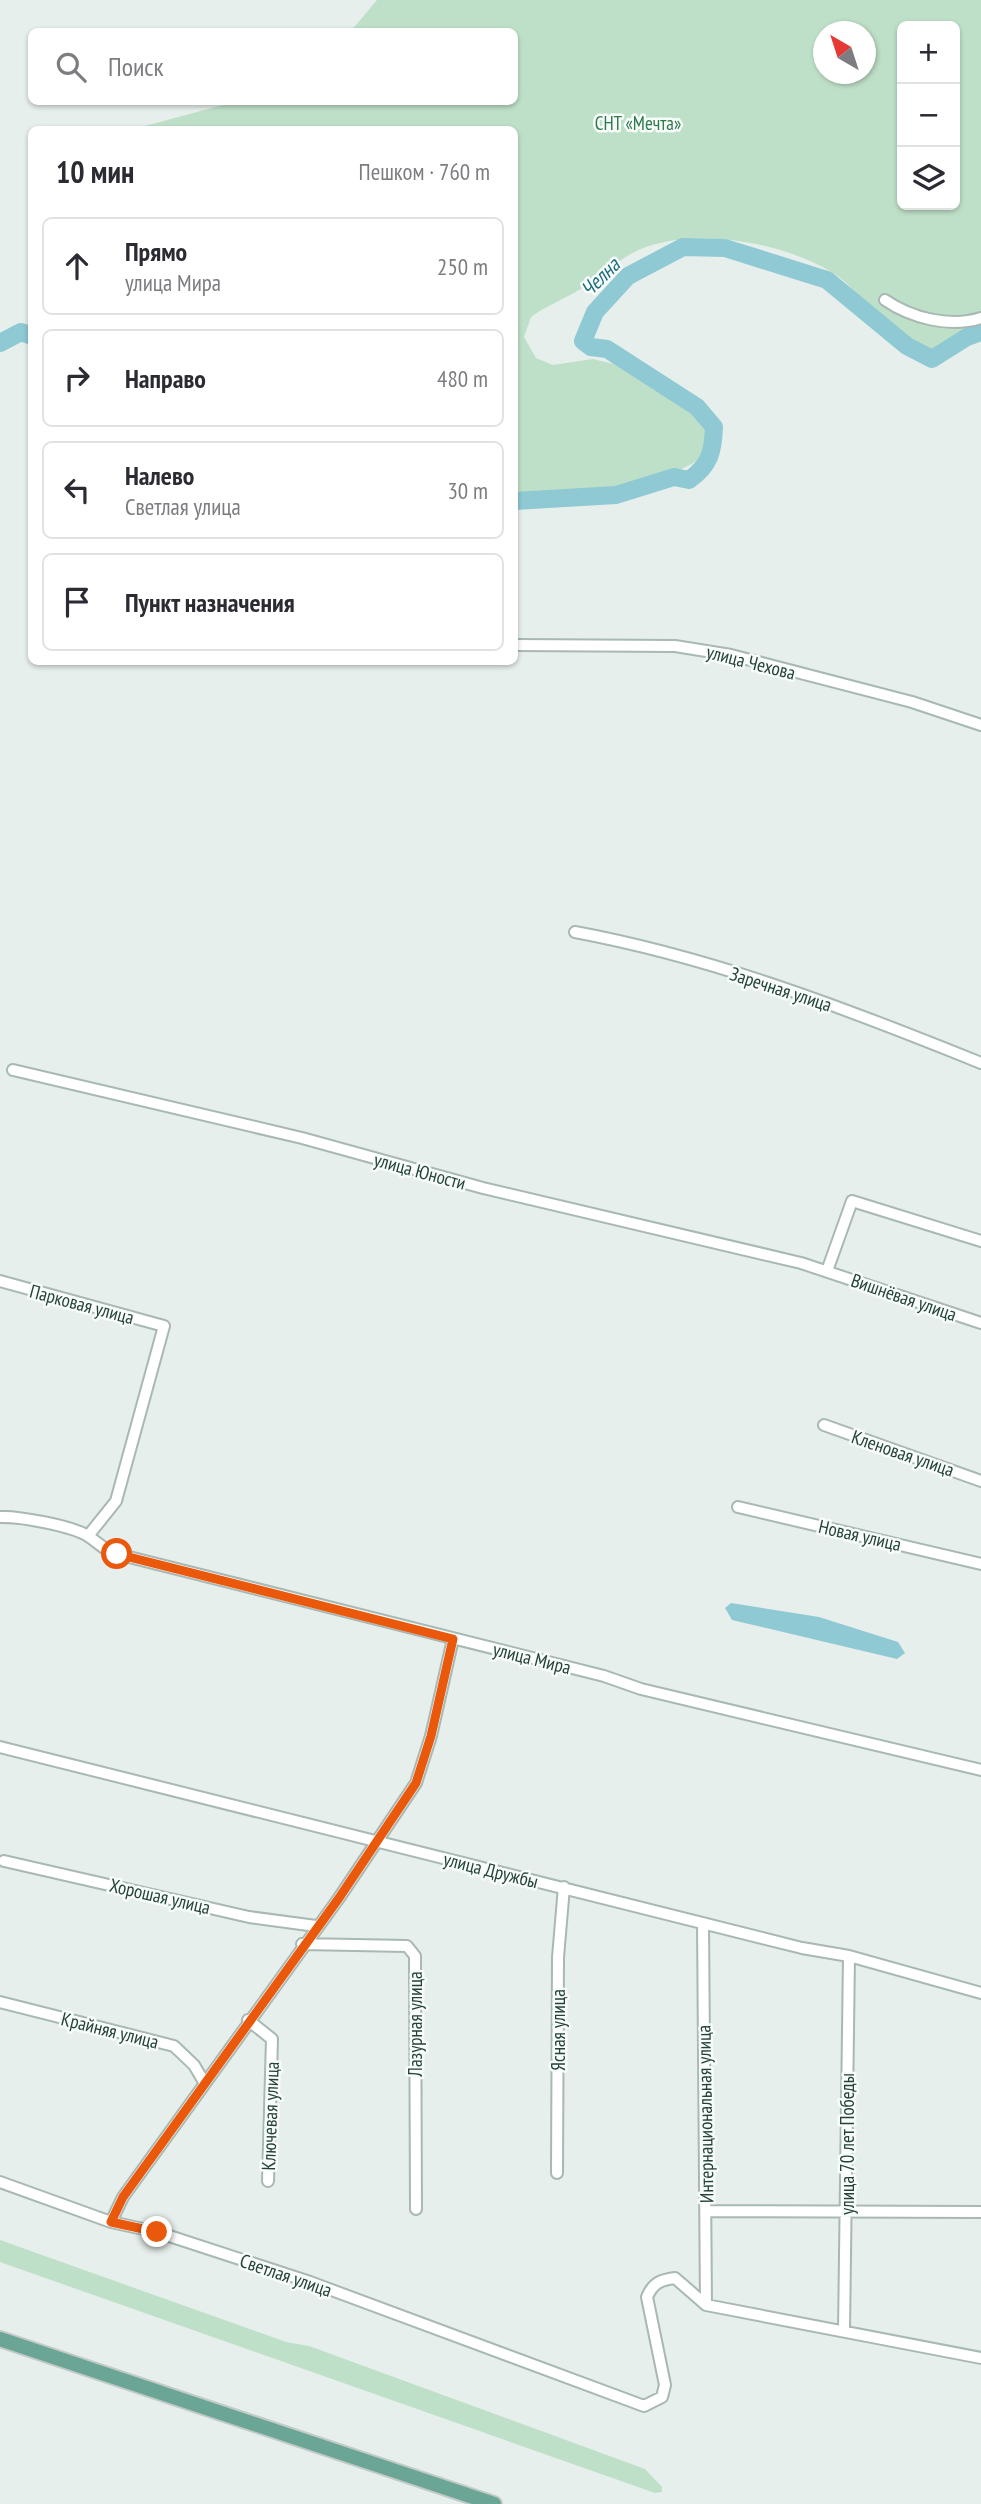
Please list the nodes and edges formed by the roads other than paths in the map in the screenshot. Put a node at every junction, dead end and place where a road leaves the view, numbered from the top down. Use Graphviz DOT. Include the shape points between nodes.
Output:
graph roads {
  1 [pos="885,300"];
  2 [pos="981,318"];
  3 [pos="518,645"];
  4 [pos="981,724"];
  5 [pos="575,932"];
  6 [pos="981,1063"];
  7 [pos="13,1070"];
  8 [pos="981,1241"];
  9 [pos="827,1271"];
  10 [pos="0,1281"];
  11 [pos="981,1324"];
  12 [pos="824,1425"];
  13 [pos="981,1481"];
  14 [pos="738,1507"];
  15 [pos="0,1517"];
  16 [pos="88,1536"];
  17 [pos="981,1563"];
  18 [pos="453,1639"];
  19 [pos="0,1747"];
  20 [pos="981,1770"];
  21 [pos="378,1840"];
  22 [pos="4,1861"];
  23 [pos="564,1887"];
  24 [pos="703,1923"];
  25 [pos="316,1926"];
  26 [pos="302,1944"];
  27 [pos="849,1956"];
  28 [pos="981,1993"];
  29 [pos="0,2003"];
  30 [pos="248,2020"];
  31 [pos="204,2082"];
  32 [pos="557,2173"];
  33 [pos="268,2181"];
  34 [pos="0,2183"];
  35 [pos="416,2208"];
  36 [pos="707,2211"];
  37 [pos="847,2211"];
  38 [pos="981,2211"];
  39 [pos="111,2222"];
  40 [pos="706,2305"];
  41 [pos="844,2331"];
  42 [pos="0,2339"];
  43 [pos="981,2358"];
  44 [pos="494,2504"];
  1 -- 2 [label="street" via="901,311 944,322"];
  3 -- 4 [label="street, улица Чехова" via="675,646 708,651"];
  5 -- 6 [label="street, Заречная улица" via="651,946 843,1009"];
  7 -- 9 [label="street, улица Юности"];
  8 -- 9 [label="street" via="852,1200"];
  9 -- 11 [label="street, Вишнёвая улица"];
  10 -- 16 [label="street, Парковая улица" via="164,1326 116,1501"];
  12 -- 13 [label="street, Кленовая улица"];
  14 -- 17 [label="street, Новая улица"];
  15 -- 16 [label="street, улица Мира" via="18,1516"];
  16 -- 18 [label="street, улица Мира" via="102,1550"];
  18 -- 20 [label="street, улица Мира" via="655,1693"];
  18 -- 21 [label="street" via="416,1783"];
  19 -- 21 [label="street, улица Дружбы"];
  21 -- 23 [label="street, улица Дружбы"];
  21 -- 25 [label="street"];
  22 -- 25 [label="street, Хорошая улица" via="249,1917"];
  23 -- 24 [label="street, улица Дружбы"];
  23 -- 32 [label="street, Ясная улица" via="558,1957"];
  24 -- 27 [label="street, улица Дружбы"];
  24 -- 36 [label="street, Интернациональная улица"];
  25 -- 26 [label="street"];
  26 -- 30 [label="street"];
  26 -- 35 [label="street, Лазурная улица" via="407,1946 415,1956"];
  27 -- 28 [label="street, улица Дружбы"];
  27 -- 37 [label="street, улица 70 лет Победы"];
  29 -- 31 [label="street, Крайняя улица" via="174,2046"];
  30 -- 31 [label="street"];
  30 -- 33 [label="street, Ключевая улица" via="272,2039"];
  31 -- 39 [label="street" via="123,2197"];
  34 -- 39 [label="street, Светлая улица"];
  36 -- 37 [label="street"];
  36 -- 40 [label="street, Интернациональная улица"];
  37 -- 38 [label="street"];
  37 -- 41 [label="street, улица 70 лет Победы"];
  39 -- 40 [label="street, Светлая улица" via="157,2232 310,2282 645,2406 662,2397 665,2385 647,2297 651,2287 675,2278"];
  40 -- 41 [label="street"];
  41 -- 43 [label="street"];
  42 -- 44 [label="main road"];
}
